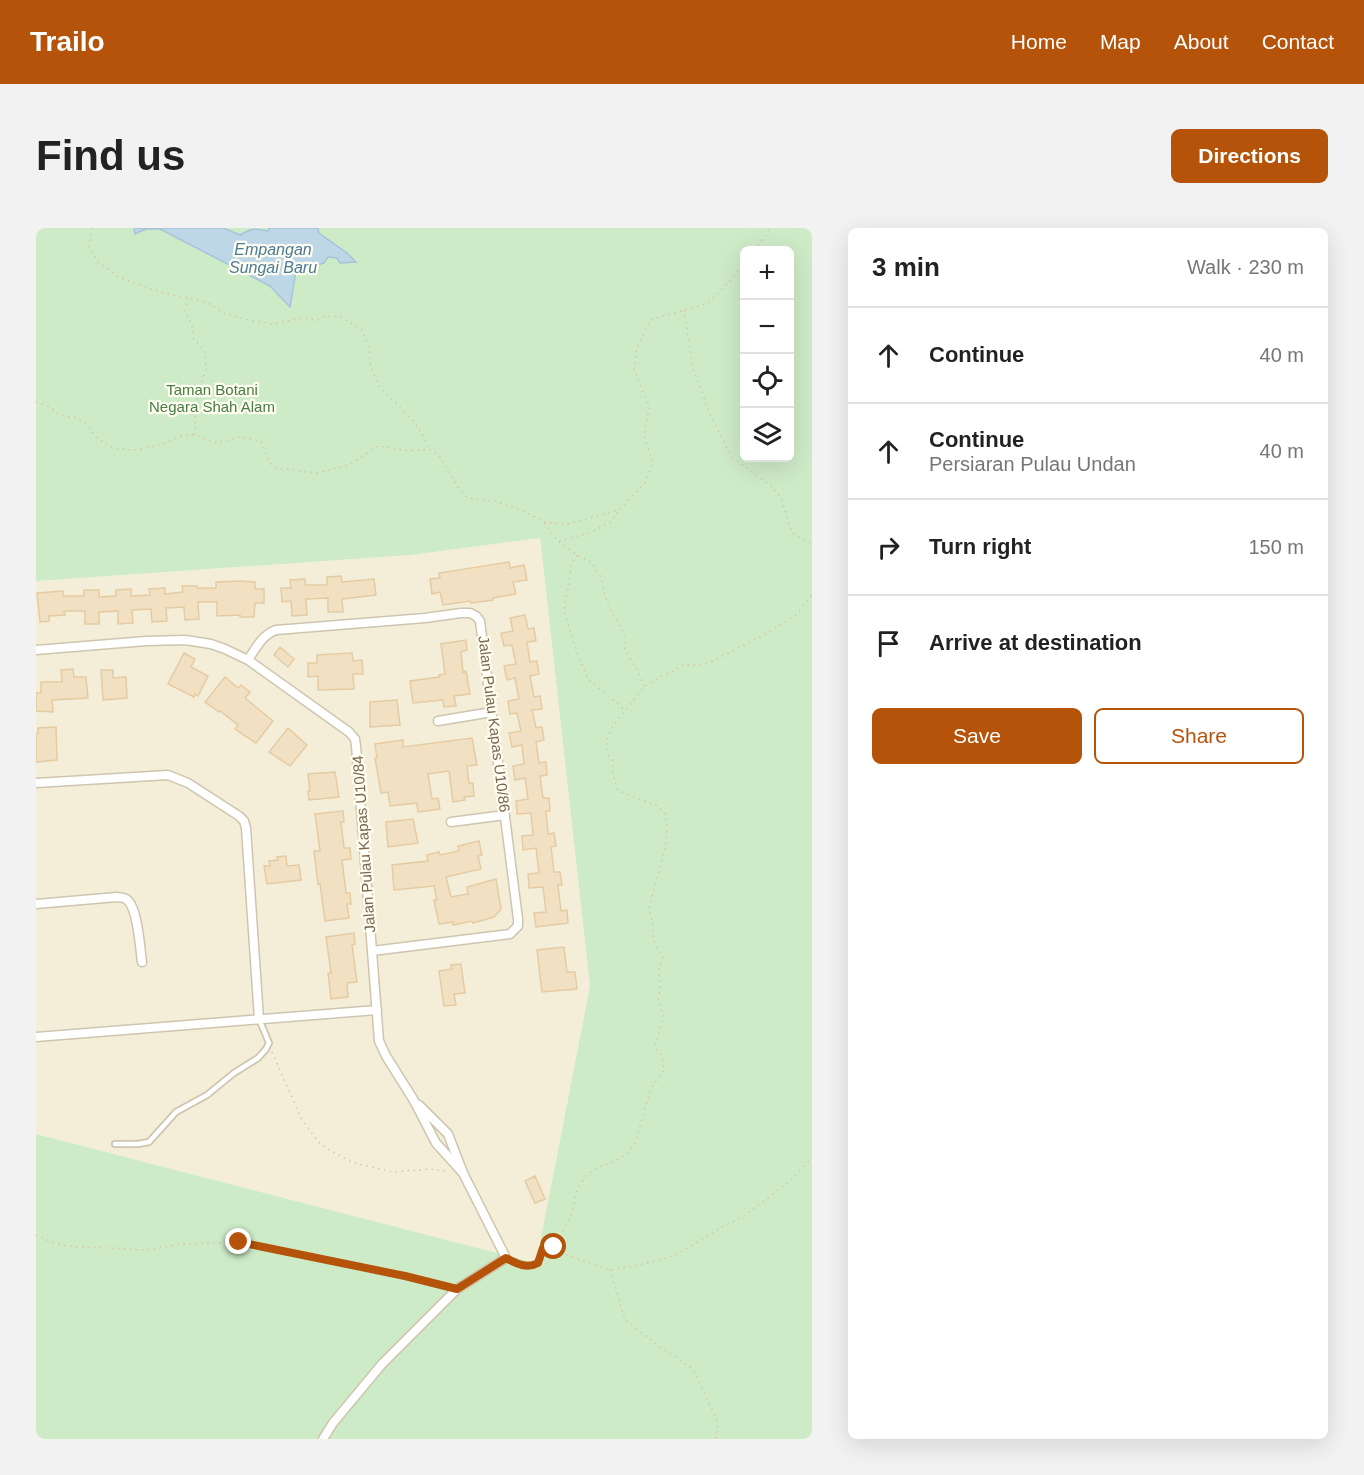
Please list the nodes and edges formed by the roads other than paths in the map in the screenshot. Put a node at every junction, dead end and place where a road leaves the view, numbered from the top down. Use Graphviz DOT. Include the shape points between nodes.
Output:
graph roads {
  1 [pos="36,650"];
  2 [pos="248,660"];
  3 [pos="492,712"];
  4 [pos="438,721"];
  5 [pos="36,783"];
  6 [pos="505,815"];
  7 [pos="451,822"];
  8 [pos="36,904"];
  9 [pos="372,951"];
  10 [pos="142,962"];
  11 [pos="377,1010"];
  12 [pos="259,1019"];
  13 [pos="36,1037"];
  14 [pos="413,1099"];
  15 [pos="115,1144"];
  16 [pos="463,1173"];
  17 [pos="323,1439"];
  1 -- 2 [label="street, Jalan Pulau Kapas U10/84" via="185,640 211,644"];
  2 -- 3 [label="street, Jalan Pulau Kapas U10/86" via="262,639 276,630 470,613 480,621"];
  2 -- 9 [label="street, Jalan Pulau Kapas U10/84" via="355,739"];
  3 -- 4 [label="street"];
  3 -- 6 [label="street, Jalan Pulau Kapas U10/86"];
  5 -- 12 [label="street" via="168,775 188,783 244,821"];
  6 -- 7 [label="street"];
  6 -- 9 [label="street, Jalan Pulau Kapas U10/86" via="518,919 514,931"];
  8 -- 10 [label="street" via="126,899 135,915"];
  9 -- 11 [label="street, Jalan Pulau Kapas U10/84"];
  11 -- 12 [label="street"];
  11 -- 14 [label="street, Jalan Pulau Kapas U10/84" via="380,1041 386,1056"];
  12 -- 13 [label="street"];
  12 -- 15 [label="lane" via="268,1043 258,1058 176,1112 149,1142"];
  14 -- 16 [label="street" via="436,1143"];
  14 -- 16 [label="street" via="448,1134"];
  16 -- 17 [label="street" via="506,1258 457,1289 382,1364"];
}
